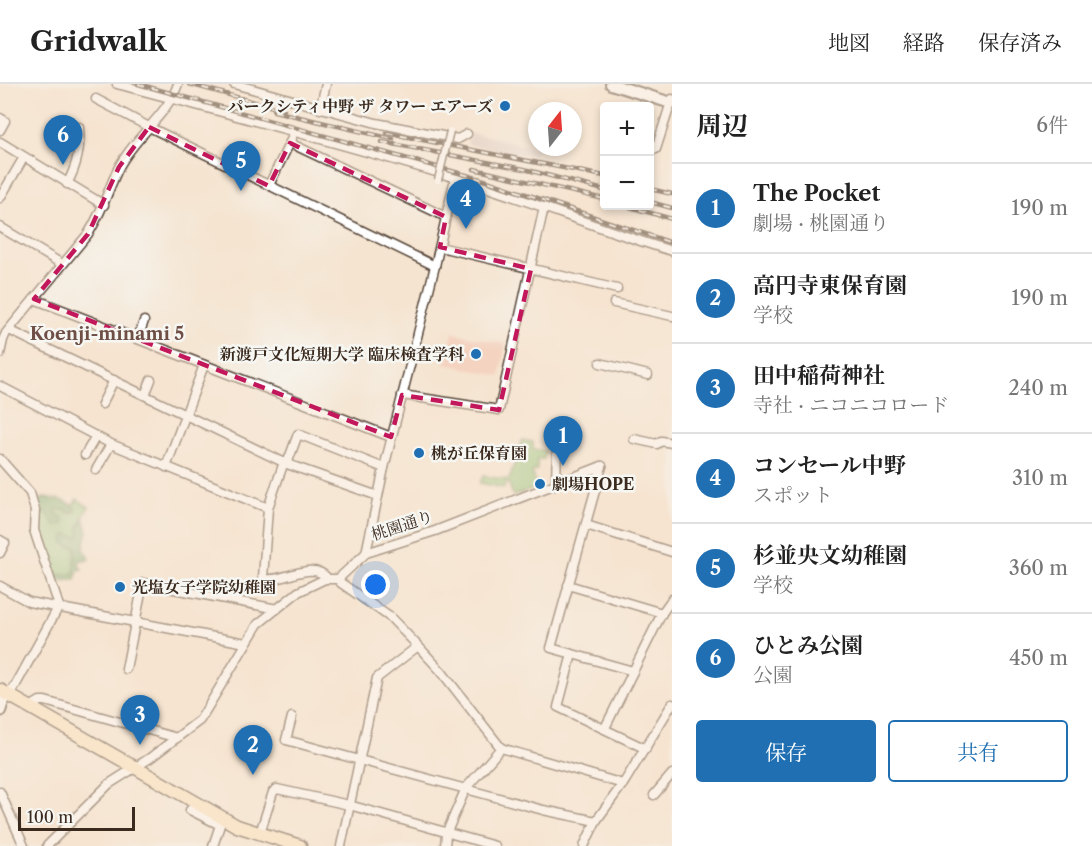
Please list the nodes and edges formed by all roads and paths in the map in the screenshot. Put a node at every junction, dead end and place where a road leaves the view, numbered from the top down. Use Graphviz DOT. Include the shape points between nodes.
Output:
graph roads {
  1 [pos="119,84"];
  2 [pos="178,84"];
  3 [pos="234,84"];
  4 [pos="326,84"];
  5 [pos="611,84"];
  6 [pos="96,99"];
  7 [pos="172,100"];
  8 [pos="671,101"];
  9 [pos="320,109"];
  10 [pos="0,118"];
  11 [pos="79,127"];
  12 [pos="149,127"];
  13 [pos="0,130"];
  14 [pos="450,131"];
  15 [pos="294,132"];
  16 [pos="467,134"];
  17 [pos="0,142"];
  18 [pos="290,143"];
  19 [pos="656,149"];
  20 [pos="24,157"];
  21 [pos="455,178"];
  22 [pos="438,180"];
  23 [pos="67,184"];
  24 [pos="269,185"];
  25 [pos="0,198"];
  26 [pos="104,205"];
  27 [pos="544,207"];
  28 [pos="446,217"];
  29 [pos="0,227"];
  30 [pos="440,247"];
  31 [pos="672,251"];
  32 [pos="62,264"];
  33 [pos="435,267"];
  34 [pos="531,269"];
  35 [pos="617,289"];
  36 [pos="34,299"];
  37 [pos="614,303"];
  38 [pos="672,316"];
  39 [pos="144,321"];
  40 [pos="5,331"];
  41 [pos="138,338"];
  42 [pos="0,354"];
  43 [pos="600,363"];
  44 [pos="204,365"];
  45 [pos="648,375"];
  46 [pos="114,380"];
  47 [pos="151,380"];
  48 [pos="0,386"];
  49 [pos="402,395"];
  50 [pos="145,396"];
  51 [pos="102,404"];
  52 [pos="186,415"];
  53 [pos="96,436"];
  54 [pos="391,437"];
  55 [pos="634,439"];
  56 [pos="672,443"];
  57 [pos="111,444"];
  58 [pos="557,444"];
  59 [pos="85,455"];
  60 [pos="0,459"];
  61 [pos="286,463"];
  62 [pos="166,467"];
  63 [pos="384,468"];
  64 [pos="96,470"];
  65 [pos="556,483"];
  66 [pos="378,496"];
  67 [pos="268,508"];
  68 [pos="586,525"];
  69 [pos="0,540"];
  70 [pos="672,552"];
  71 [pos="0,553"];
  72 [pos="366,553"];
  73 [pos="328,579"];
  74 [pos="338,579"];
  75 [pos="568,585"];
  76 [pos="0,586"];
  77 [pos="672,599"];
  78 [pos="58,606"];
  79 [pos="277,609"];
  80 [pos="662,613"];
  81 [pos="135,621"];
  82 [pos="246,644"];
  83 [pos="418,646"];
  84 [pos="572,654"];
  85 [pos="126,669"];
  86 [pos="633,671"];
  87 [pos="3,692"];
  88 [pos="672,704"];
  89 [pos="30,707"];
  90 [pos="0,711"];
  91 [pos="292,717"];
  92 [pos="605,728"];
  93 [pos="177,738"];
  94 [pos="501,748"];
  95 [pos="646,749"];
  96 [pos="359,760"];
  97 [pos="136,768"];
  98 [pos="672,774"];
  99 [pos="623,784"];
  100 [pos="465,788"];
  101 [pos="0,792"];
  102 [pos="654,795"];
  103 [pos="349,805"];
  104 [pos="190,810"];
  105 [pos="596,821"];
  106 [pos="260,833"];
  107 [pos="446,834"];
  108 [pos="24,846"];
  109 [pos="47,846"];
  110 [pos="213,846"];
  111 [pos="300,846"];
  112 [pos="340,846"];
  113 [pos="445,846"];
  114 [pos="495,846"];
  115 [pos="584,846"];
  1 -- 7 [label="street"];
  2 -- 7 [label="street"];
  3 -- 9 [label="street"];
  4 -- 9 [label="street"];
  5 -- 8 [label="street"];
  6 -- 12 [label="street"];
  7 -- 12 [label="street"];
  7 -- 15 [label="street"];
  8 -- 19 [label="street"];
  9 -- 16 [label="street" via="458,139"];
  10 -- 13 [label="street" via="5,121"];
  11 -- 23 [label="street" via="79,151"];
  12 -- 24 [label="street"];
  12 -- 26 [label="street" via="119,167"];
  14 -- 22 [label="street, bridge"];
  15 -- 18 [label="street"];
  15 -- 21 [label="street"];
  17 -- 20 [label="street"];
  18 -- 24 [label="street"];
  18 -- 28 [label="street"];
  20 -- 23 [label="street"];
  20 -- 25 [label="street"];
  21 -- 27 [label="street"];
  21 -- 28 [label="street"];
  23 -- 26 [label="street"];
  24 -- 33 [label="street"];
  26 -- 32 [label="street" via="99,219"];
  27 -- 31 [label="street"];
  27 -- 34 [label="street"];
  28 -- 30 [label="street"];
  29 -- 32 [label="street"];
  30 -- 33 [label="street"];
  30 -- 34 [label="street"];
  32 -- 36 [label="street"];
  33 -- 49 [label="street"];
  34 -- 35 [label="street"];
  34 -- 49 [label="street" via="499,410"];
  36 -- 40 [label="street"];
  36 -- 41 [label="street"];
  37 -- 38 [label="street"];
  39 -- 41 [label="street"];
  40 -- 42 [label="street"];
  40 -- 46 [label="street"];
  41 -- 44 [label="street"];
  43 -- 45 [label="street"];
  44 -- 52 [label="street"];
  44 -- 54 [label="street"];
  46 -- 50 [label="street"];
  46 -- 51 [label="street"];
  47 -- 50 [label="street"];
  48 -- 53 [label="street"];
  49 -- 54 [label="street"];
  50 -- 52 [label="street"];
  52 -- 61 [label="street"];
  52 -- 62 [label="street"];
  53 -- 57 [label="street"];
  53 -- 59 [label="street"];
  54 -- 63 [label="street"];
  55 -- 56 [label="street"];
  57 -- 62 [label="street"];
  57 -- 64 [label="street"];
  58 -- 65 [label="street"];
  60 -- 78 [label="street" via="30,493 36,510 35,533"];
  61 -- 63 [label="street" via="298,434"];
  61 -- 66 [label="street"];
  61 -- 67 [label="street"];
  62 -- 67 [label="street"];
  63 -- 66 [label="street"];
  65 -- 68 [label="street, 桃園通り" via="602,466"];
  65 -- 72 [label="street, 桃園通り" via="435,531"];
  66 -- 72 [label="street"];
  67 -- 73 [label="street" via="263,578 271,580 312,571"];
  68 -- 70 [label="street"];
  68 -- 75 [label="street"];
  69 -- 71 [label="street" via="5,543"];
  72 -- 74 [label="street, 桃園通り"];
  73 -- 74 [label="street"];
  73 -- 79 [label="street" via="298,592"];
  74 -- 83 [label="street" via="391,618"];
  75 -- 80 [label="street"];
  75 -- 84 [label="street" via="551,648"];
  76 -- 78 [label="street" via="29,602"];
  77 -- 80 [label="street"];
  78 -- 81 [label="street"];
  78 -- 87 [label="street" via="13,690"];
  79 -- 81 [label="street" via="143,583"];
  79 -- 82 [label="street" via="258,624"];
  80 -- 86 [label="street"];
  81 -- 82 [label="street"];
  81 -- 85 [label="street"];
  82 -- 93 [label="street" via="200,720"];
  83 -- 94 [label="street"];
  83 -- 96 [label="street" via="376,678"];
  84 -- 86 [label="street"];
  84 -- 92 [label="street" via="558,707"];
  86 -- 92 [label="street"];
  87 -- 89 [label="main road"];
  87 -- 90 [label="street"];
  88 -- 95 [label="street"];
  89 -- 93 [label="street" via="45,701"];
  89 -- 97 [label="main road"];
  91 -- 96 [label="street" via="286,740"];
  92 -- 95 [label="street"];
  93 -- 97 [label="street"];
  94 -- 99 [label="street"];
  94 -- 100 [label="street"];
  95 -- 99 [label="street"];
  96 -- 100 [label="street"];
  96 -- 103 [label="street"];
  97 -- 106 [label="main road" via="237,826"];
  97 -- 109 [label="street" via="109,784"];
  98 -- 102 [label="street"];
  99 -- 105 [label="street"];
  100 -- 105 [label="street"];
  100 -- 107 [label="street"];
  101 -- 108 [label="street"];
  103 -- 106 [label="street" via="277,789"];
  103 -- 107 [label="street"];
  103 -- 112 [label="street"];
  104 -- 110 [label="street" via="220,825"];
  105 -- 115 [label="street"];
  106 -- 111 [label="main road"];
  107 -- 113 [label="street"];
  107 -- 114 [label="street"];
}
